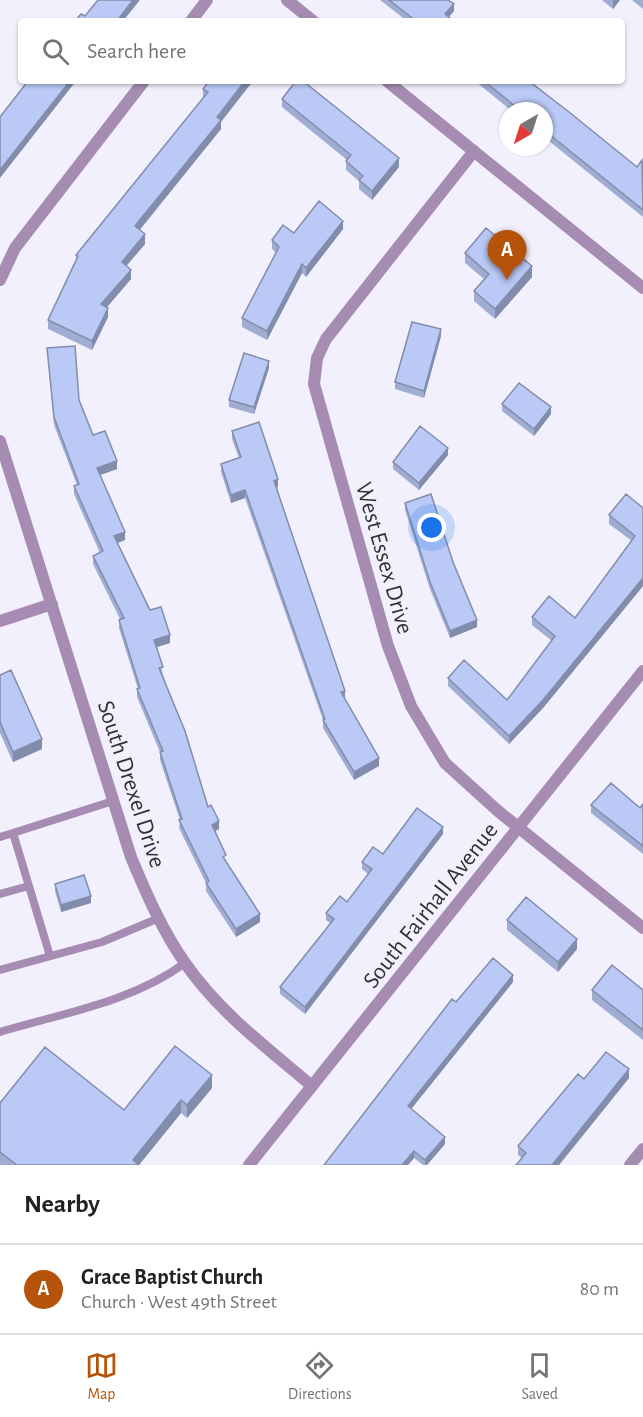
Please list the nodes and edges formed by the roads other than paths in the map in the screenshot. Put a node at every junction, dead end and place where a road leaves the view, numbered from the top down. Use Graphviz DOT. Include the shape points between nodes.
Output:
graph roads {
  1 [pos="207,0"];
  2 [pos="287,0"];
  3 [pos="193,18"];
  4 [pos="309,18"];
  5 [pos="142,84"];
  6 [pos="391,84"];
  7 [pos="474,151"];
  8 [pos="0,280"];
  9 [pos="643,288"];
  10 [pos="0,441"];
  11 [pos="52,604"];
  12 [pos="0,621"];
  13 [pos="643,671"];
  14 [pos="113,801"];
  15 [pos="518,827"];
  16 [pos="13,833"];
  17 [pos="0,837"];
  18 [pos="29,886"];
  19 [pos="0,894"];
  20 [pos="159,918"];
  21 [pos="643,928"];
  22 [pos="50,956"];
  23 [pos="185,963"];
  24 [pos="0,970"];
  25 [pos="0,1032"];
  26 [pos="312,1086"];
  27 [pos="643,1149"];
  28 [pos="249,1165"];
  29 [pos="630,1165"];
  1 -- 3 [label="street"];
  2 -- 4 [label="street"];
  5 -- 8 [label="street" via="15,248"];
  6 -- 7 [label="street"];
  7 -- 9 [label="street"];
  7 -- 15 [label="street, West Essex Drive" via="326,339 317,358 314,384 388,646 411,706 445,763"];
  10 -- 11 [label="street, South Drexel Drive"];
  11 -- 12 [label="street"];
  11 -- 14 [label="street, South Drexel Drive"];
  13 -- 15 [label="street, South Fairhall Avenue"];
  14 -- 16 [label="lane"];
  14 -- 20 [label="street, South Drexel Drive" via="131,857"];
  15 -- 21 [label="street, West Essex Drive"];
  15 -- 26 [label="street, South Fairhall Avenue"];
  16 -- 17 [label="lane"];
  16 -- 18 [label="lane"];
  18 -- 19 [label="lane"];
  18 -- 22 [label="lane"];
  20 -- 22 [label="lane" via="102,942"];
  20 -- 23 [label="street, South Drexel Drive"];
  22 -- 24 [label="lane"];
  23 -- 25 [label="lane" via="138,992"];
  23 -- 26 [label="street, South Drexel Drive" via="237,1023"];
  26 -- 28 [label="street, South Fairhall Avenue"];
  27 -- 29 [label="street"];
}
